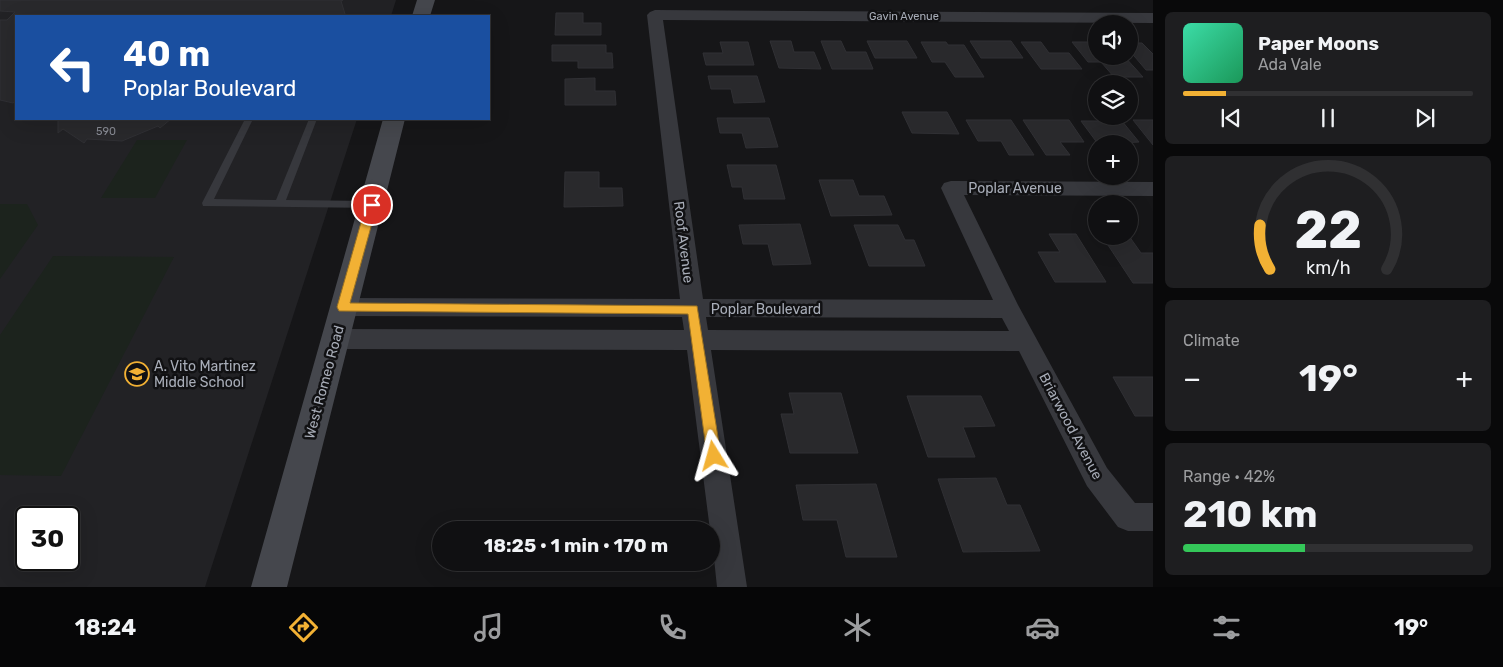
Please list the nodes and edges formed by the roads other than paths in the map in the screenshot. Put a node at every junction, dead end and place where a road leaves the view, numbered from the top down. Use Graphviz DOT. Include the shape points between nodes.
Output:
graph roads {
  1 [pos="426,0"];
  2 [pos="421,15"];
  3 [pos="655,15"];
  4 [pos="1153,18"];
  5 [pos="248,120"];
  6 [pos="313,120"];
  7 [pos="394,120"];
  8 [pos="1153,189"];
  9 [pos="280,204"];
  10 [pos="372,205"];
  11 [pos="343,307"];
  12 [pos="1009,309"];
  13 [pos="693,310"];
  14 [pos="335,339"];
  15 [pos="698,340"];
  16 [pos="1025,341"];
  17 [pos="1153,517"];
  18 [pos="270,587"];
  19 [pos="732,587"];
  1 -- 2 [label="main road"];
  3 -- 4 [label="street, Gavin Avenue"];
  3 -- 13 [label="street, Roof Avenue"];
  5 -- 9 [label="lane" via="207,202"];
  6 -- 9 [label="lane"];
  7 -- 10 [label="main road, West Romeo Road"];
  8 -- 12 [label="street, Poplar Avenue" via="951,188"];
  9 -- 10 [label="lane"];
  10 -- 11 [label="main road, West Romeo Road"];
  11 -- 13 [label="street, Poplar Boulevard"];
  11 -- 14 [label="main road, West Romeo Road"];
  12 -- 13 [label="street, Poplar Boulevard"];
  12 -- 16 [label="street, Briarwood Avenue"];
  13 -- 15 [label="street, Roof Avenue"];
  14 -- 15 [label="street"];
  14 -- 18 [label="main road, West Romeo Road"];
  15 -- 16 [label="street"];
  15 -- 19 [label="street, Roof Avenue"];
  16 -- 17 [label="street, Briarwood Avenue" via="1097,477 1128,517"];
}
